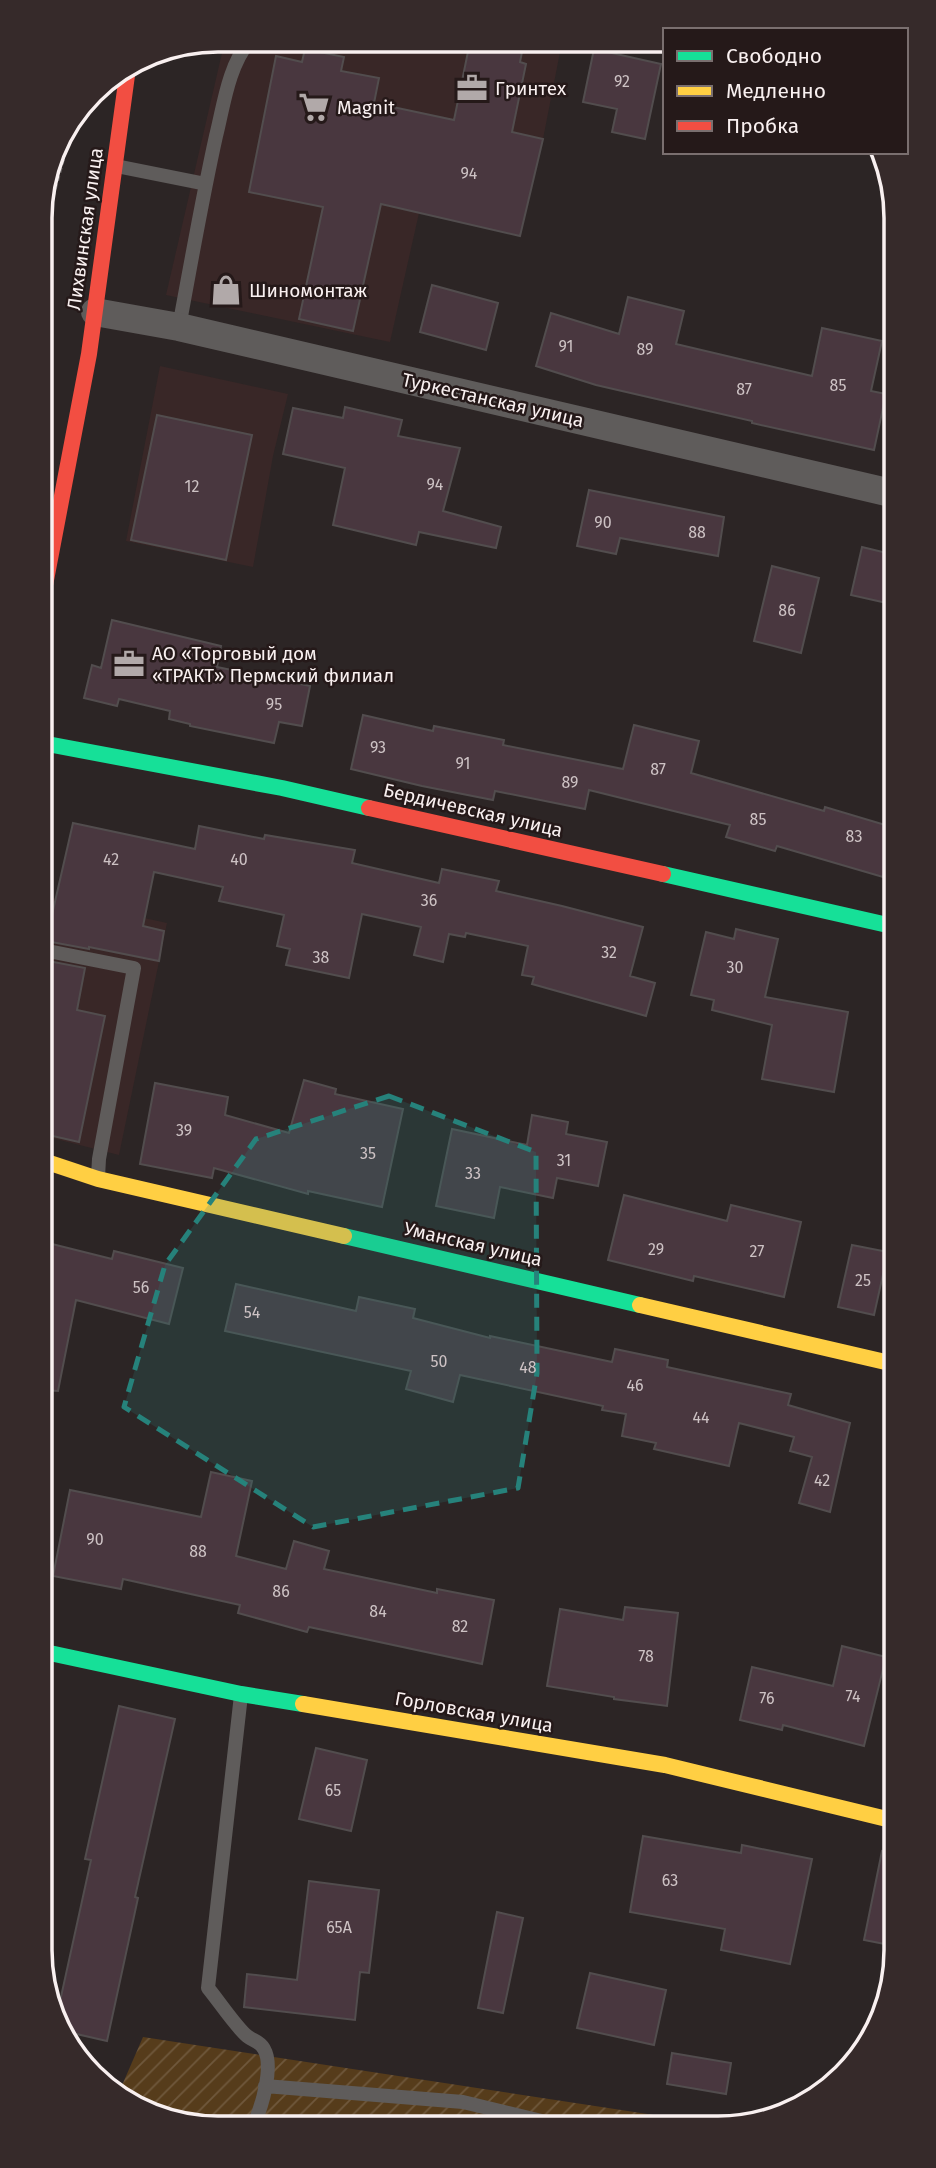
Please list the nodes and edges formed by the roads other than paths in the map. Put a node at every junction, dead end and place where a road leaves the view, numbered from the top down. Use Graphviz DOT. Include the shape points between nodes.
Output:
graph roads {
  1 [pos="243,53"];
  2 [pos="126,81"];
  3 [pos="115,166"];
  4 [pos="206,184"];
  5 [pos="95,312"];
  6 [pos="179,327"];
  7 [pos="884,491"];
  8 [pos="53,544"];
  9 [pos="53,745"];
  10 [pos="884,924"];
  11 [pos="53,952"];
  12 [pos="52,1164"];
  13 [pos="98,1179"];
  14 [pos="883,1362"];
  15 [pos="52,1653"];
  16 [pos="241,1693"];
  17 [pos="883,1818"];
  18 [pos="265,2086"];
  19 [pos="258,2116"];
  20 [pos="521,2116"];
  1 -- 4 [label="lane" via="230,76"];
  2 -- 3 [label="street, Лихвинская улица"];
  3 -- 4 [label="lane"];
  3 -- 5 [label="street, Лихвинская улица"];
  4 -- 6 [label="lane"];
  5 -- 6 [label="street, Туркестанская улица"];
  5 -- 8 [label="street, Лихвинская улица"];
  6 -- 7 [label="street, Туркестанская улица"];
  9 -- 10 [label="street, Бердичевская улица" via="282,788"];
  11 -- 13 [label="lane" via="134,968"];
  12 -- 13 [label="street, Уманская улица"];
  13 -- 14 [label="street, Уманская улица"];
  15 -- 16 [label="street, Горловская улица"];
  16 -- 17 [label="street, Горловская улица" via="665,1765"];
  16 -- 18 [label="lane" via="208,1988 247,2036 266,2051"];
  18 -- 19 [label="lane"];
  18 -- 20 [label="lane" via="463,2102"];
}
